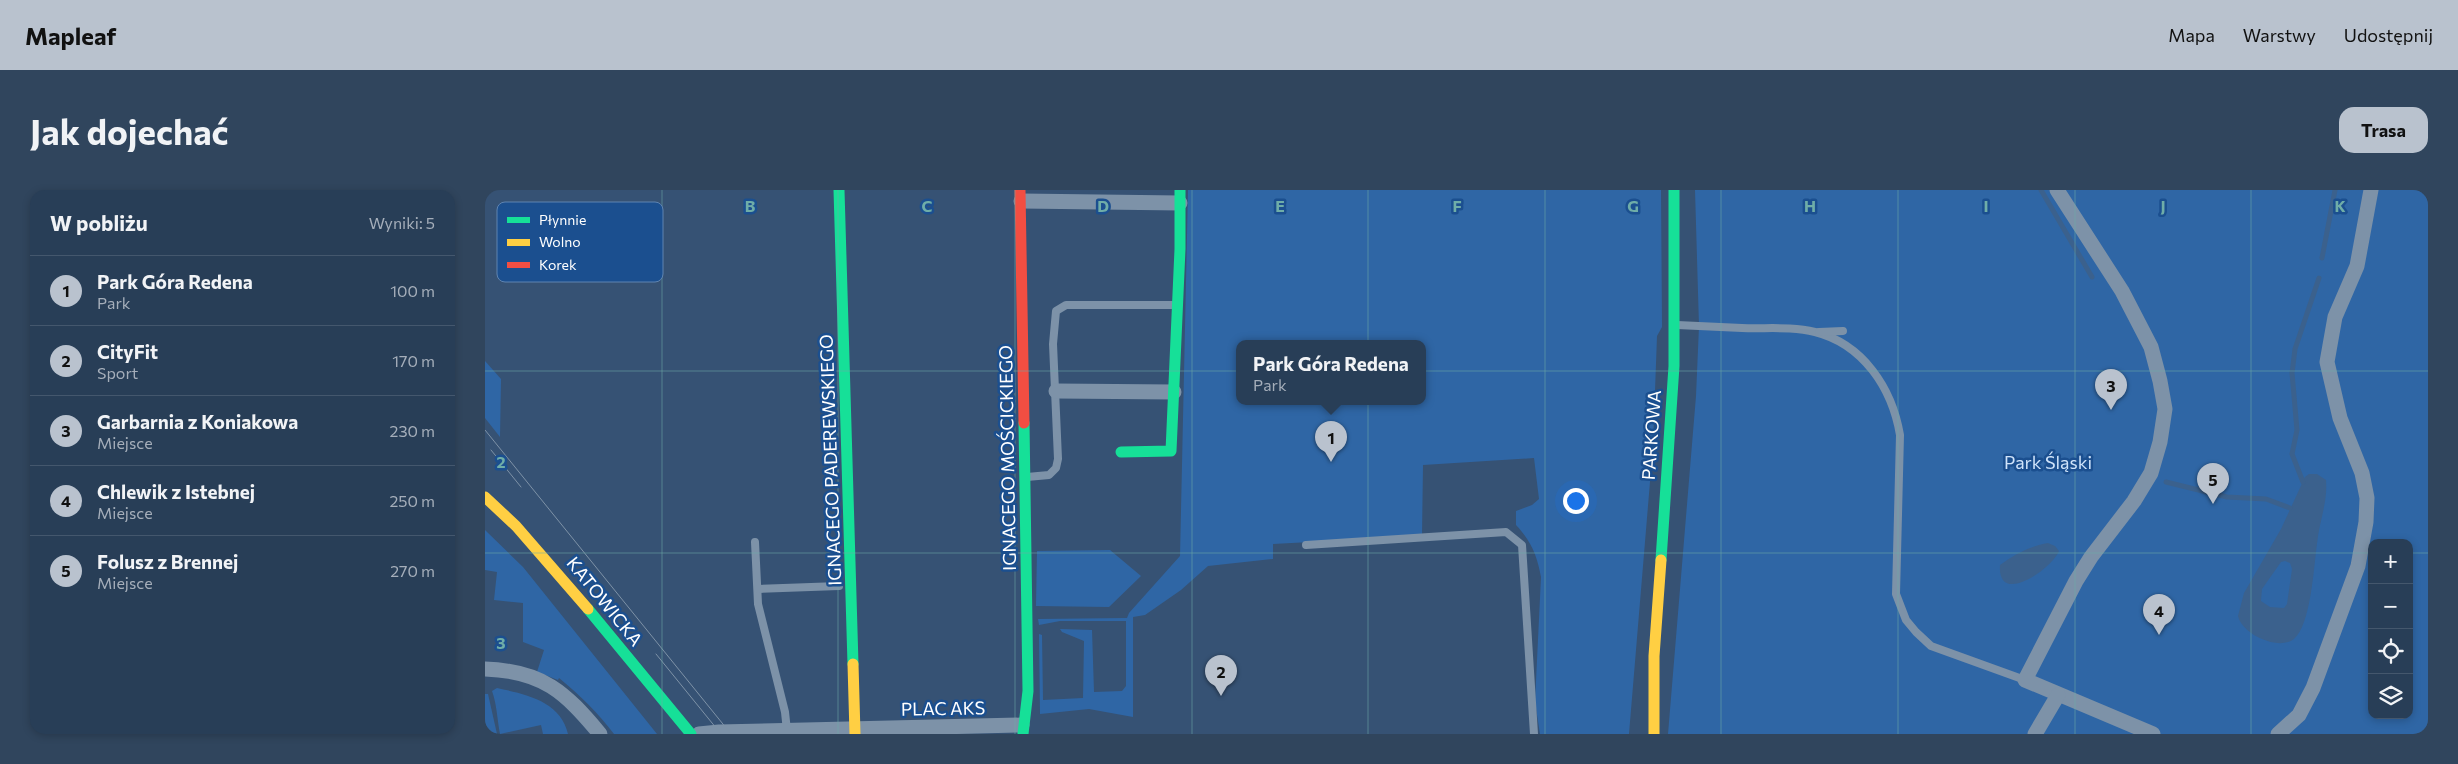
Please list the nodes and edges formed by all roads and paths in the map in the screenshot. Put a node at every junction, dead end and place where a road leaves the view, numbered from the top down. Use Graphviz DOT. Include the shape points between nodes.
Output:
graph roads {
  1 [pos="839,190"];
  2 [pos="1674,190"];
  3 [pos="2057,190"];
  4 [pos="2371,190"];
  5 [pos="1021,195"];
  6 [pos="1180,196"];
  7 [pos="1177,304"];
  8 [pos="1674,325"];
  9 [pos="1843,330"];
  10 [pos="1815,332"];
  11 [pos="1056,391"];
  12 [pos="1174,392"];
  13 [pos="1121,452"];
  14 [pos="1025,476"];
  15 [pos="485,497"];
  16 [pos="755,542"];
  17 [pos="1306,545"];
  18 [pos="839,586"];
  19 [pos="758,589"];
  20 [pos="485,669"];
  21 [pos="2025,680"];
  22 [pos="1652,682"];
  23 [pos="2058,695"];
  24 [pos="1023,729"];
  25 [pos="787,731"];
  26 [pos="855,732"];
  27 [pos="600,734"];
  28 [pos="691,734"];
  29 [pos="699,734"];
  30 [pos="1534,734"];
  31 [pos="1644,734"];
  32 [pos="1654,734"];
  33 [pos="2035,734"];
  34 [pos="2153,734"];
  35 [pos="2278,734"];
  1 -- 26 [label="street, IGNACEGO PADEREWSKIEGO"];
  2 -- 8 [label="street, PARKOWA"];
  3 -- 21 [label="street" via="2122,291 2151,347 2165,408 2151,473 2076,581"];
  4 -- 35 [label="street" via="2357,266 2335,318 2327,362 2340,418 2362,474 2367,498 2363,540 2358,566 2313,688 2299,715"];
  5 -- 6 [label="street"];
  5 -- 14 [label="street, IGNACEGO MOŚCICKIEGO"];
  6 -- 7 [label="street"];
  7 -- 11 [label="lane" via="1066,305 1056,311 1053,344"];
  7 -- 12 [label="street"];
  8 -- 10 [label="lane"];
  8 -- 22 [label="street, PARKOWA" via="1671,425"];
  9 -- 10 [label="lane"];
  10 -- 21 [label="lane" via="1837,340 1870,366 1884,386 1897,418 1900,435 1896,594 1906,620 1931,646"];
  11 -- 12 [label="street"];
  11 -- 14 [label="lane" via="1056,468 1049,475"];
  12 -- 13 [label="street" via="1171,451"];
  14 -- 24 [label="street, IGNACEGO MOŚCICKIEGO" via="1028,691"];
  15 -- 28 [label="street, KATOWICKA" via="543,555"];
  16 -- 19 [label="lane"];
  17 -- 30 [label="lane" via="1506,532 1522,545"];
  18 -- 19 [label="lane"];
  19 -- 25 [label="lane" via="758,604"];
  20 -- 27 [label="street" via="511,672 554,687"];
  21 -- 23 [label="street"];
  22 -- 31 [label="street, PARKOWA"];
  22 -- 32 [label="street, PARKOWA"];
  23 -- 33 [label="street"];
  23 -- 34 [label="street"];
  24 -- 26 [label="street, PLAC AKS"];
  25 -- 26 [label="street, PLAC AKS"];
  25 -- 29 [label="street, PLAC AKS"];
}
